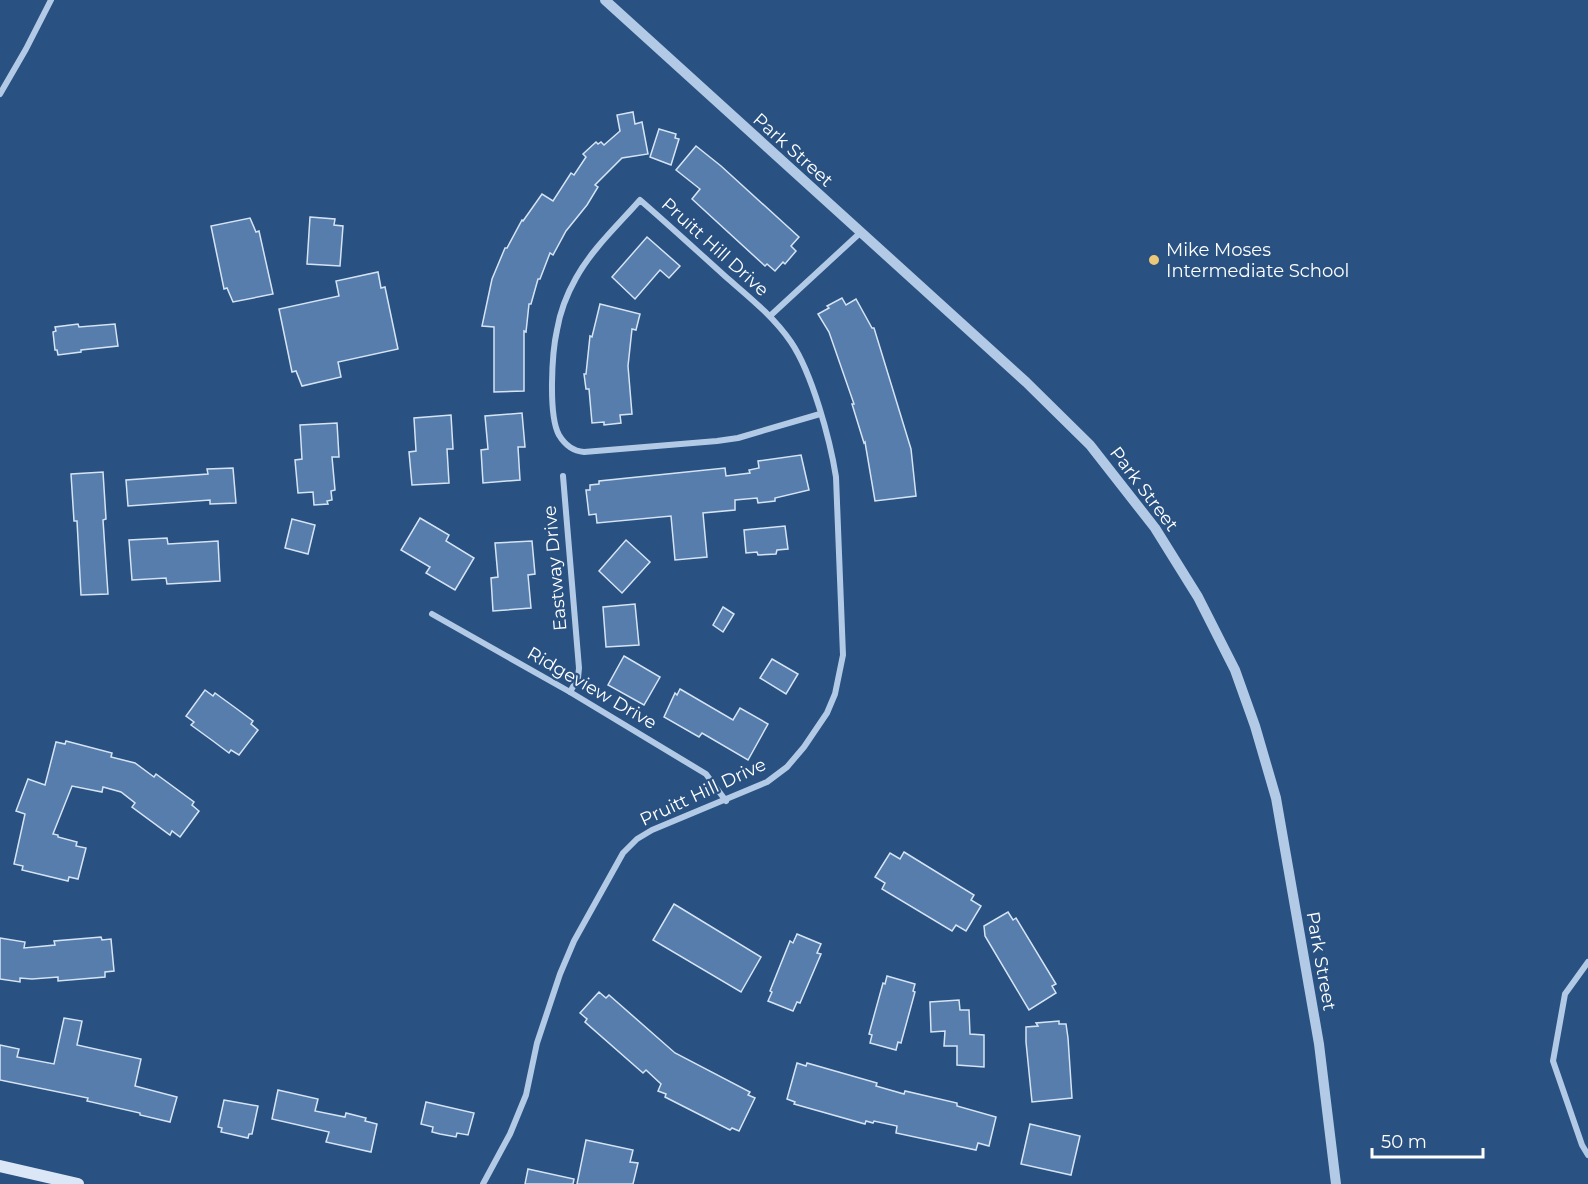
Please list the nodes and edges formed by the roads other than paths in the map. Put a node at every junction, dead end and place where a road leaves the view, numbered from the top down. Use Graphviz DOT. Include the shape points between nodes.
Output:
graph roads {
  1 [pos="51,0"];
  2 [pos="605,0"];
  3 [pos="0,94"];
  4 [pos="860,233"];
  5 [pos="770,316"];
  6 [pos="820,414"];
  7 [pos="562,476"];
  8 [pos="432,614"];
  9 [pos="570,692"];
  10 [pos="726,801"];
  11 [pos="1588,962"];
  12 [pos="1588,1155"];
  13 [pos="0,1166"];
  14 [pos="78,1184"];
  15 [pos="483,1184"];
  16 [pos="1336,1184"];
  1 -- 3 [label="street"];
  2 -- 4 [label="street, Park Street"];
  4 -- 5 [label="street, Pruitt Hill Drive"];
  4 -- 16 [label="street, Park Street" via="1090,445 1155,528 1198,597 1235,670 1276,798 1319,1044"];
  5 -- 6 [label="street, Pruitt Hill Drive" via="792,343"];
  5 -- 6 [label="street, Pruitt Hill Drive" via="640,200 584,264 561,315 552,383 557,429 564,441 584,452 738,438"];
  6 -- 10 [label="street, Pruitt Hill Drive" via="833,457 838,500 844,634 840,676 827,713 787,767"];
  7 -- 9 [label="street, Eastway Drive" via="579,668"];
  8 -- 9 [label="street, Ridgeview Drive"];
  9 -- 10 [label="street, Ridgeview Drive" via="706,774"];
  10 -- 15 [label="street, Pruitt Hill Drive" via="652,830 623,853 560,974 537,1043 526,1095"];
  11 -- 12 [label="street" via="1565,994 1553,1061"];
  13 -- 14 [label="main road"];
}
